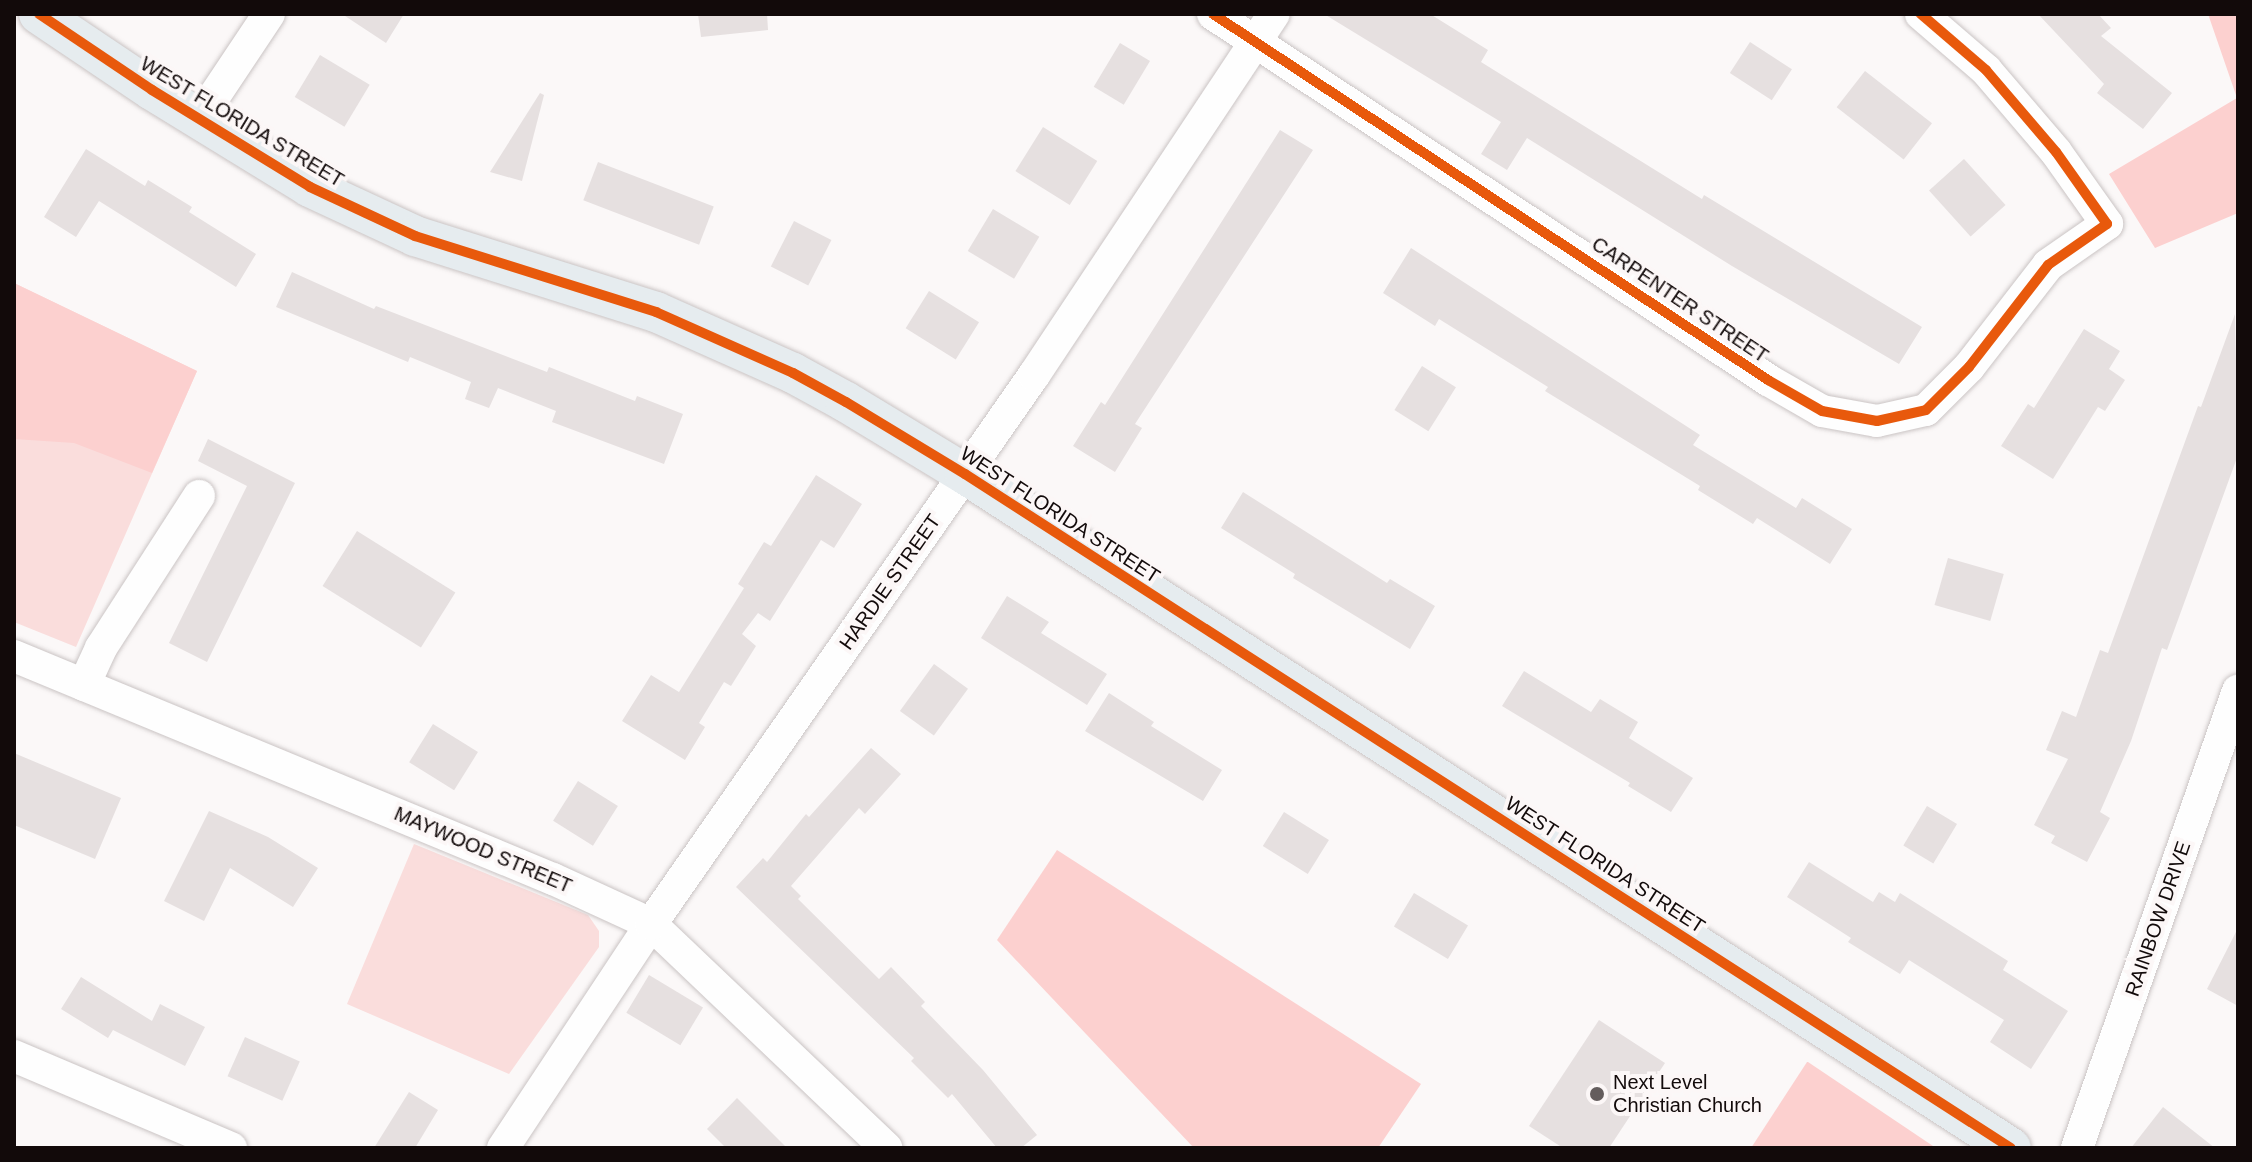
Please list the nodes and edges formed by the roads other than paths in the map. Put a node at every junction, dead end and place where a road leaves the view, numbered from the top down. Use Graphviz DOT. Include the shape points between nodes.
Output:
graph roads {
  1 [pos="39,14"];
  2 [pos="269,14"];
  3 [pos="1213,14"];
  4 [pos="1274,14"];
  5 [pos="1921,14"];
  6 [pos="1256,42"];
  7 [pos="199,119"];
  8 [pos="965,474"];
  9 [pos="199,496"];
  10 [pos="14,656"];
  11 [pos="84,685"];
  12 [pos="2238,691"];
  13 [pos="651,924"];
  14 [pos="14,1056"];
  15 [pos="231,1148"];
  16 [pos="503,1148"];
  17 [pos="886,1148"];
  18 [pos="2011,1148"];
  19 [pos="2077,1148"];
  1 -- 7 [label="main road, WEST FLORIDA STREET"];
  2 -- 7 [label="street"];
  3 -- 6 [label="street, CARPENTER STREET"];
  4 -- 6 [label="street, HARDIE STREET"];
  5 -- 6 [label="street, CARPENTER STREET" via="1986,70 2056,152 2107,224 2048,265 1969,367 1926,410 1877,421 1822,411 1768,380"];
  6 -- 8 [label="street, HARDIE STREET"];
  7 -- 8 [label="main road, WEST FLORIDA STREET" via="310,187 415,236 656,312 743,349 846,402"];
  8 -- 13 [label="street, HARDIE STREET"];
  8 -- 18 [label="main road, WEST FLORIDA STREET"];
  9 -- 11 [label="street" via="101,648"];
  10 -- 11 [label="street, MAYWOOD STREET"];
  11 -- 13 [label="street, MAYWOOD STREET"];
  12 -- 19 [label="street, RAINBOW DRIVE"];
  13 -- 16 [label="street, HARDIE STREET"];
  13 -- 17 [label="street, MAYWOOD STREET"];
  14 -- 15 [label="street"];
}
